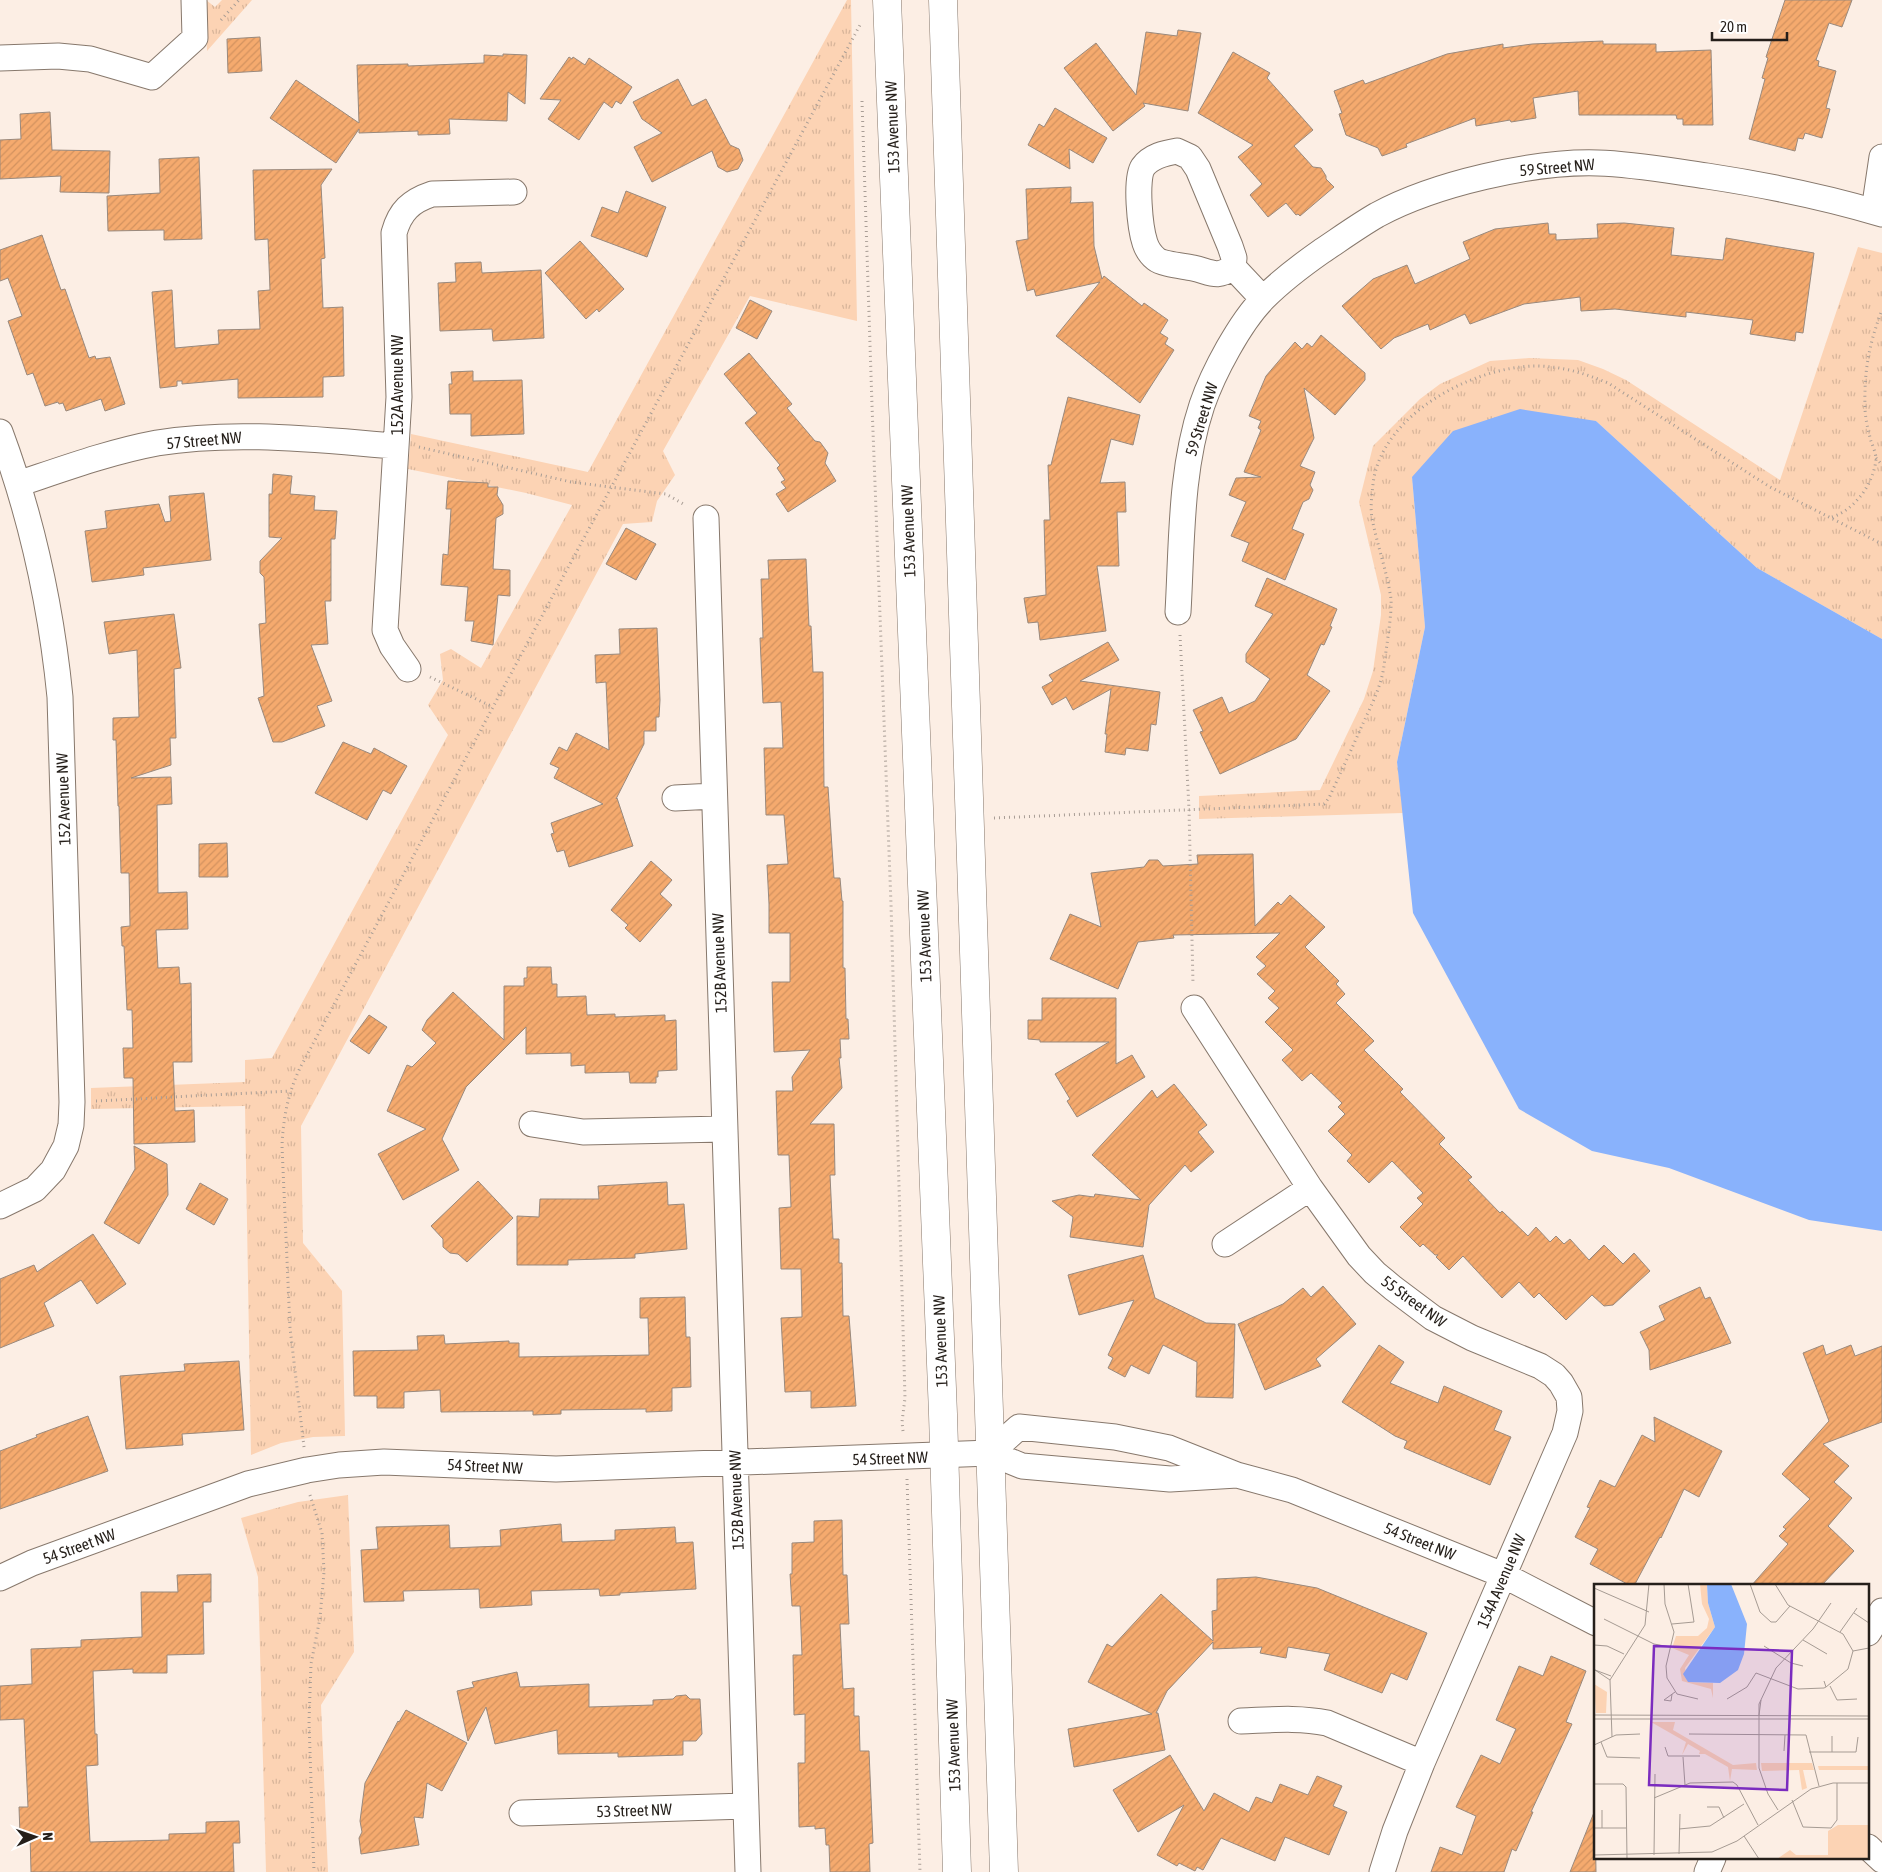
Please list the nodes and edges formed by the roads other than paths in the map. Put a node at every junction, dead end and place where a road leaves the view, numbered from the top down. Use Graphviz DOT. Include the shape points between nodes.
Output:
graph roads {
  1 [pos="194,0"];
  2 [pos="887,0"];
  3 [pos="943,0"];
  4 [pos="0,58"];
  5 [pos="1882,157"];
  6 [pos="514,192"];
  7 [pos="1878,212"];
  8 [pos="1233,267"];
  9 [pos="1263,299"];
  10 [pos="0,432"];
  11 [pos="396,446"];
  12 [pos="18,484"];
  13 [pos="706,518"];
  14 [pos="1178,612"];
  15 [pos="408,669"];
  16 [pos="714,796"];
  17 [pos="675,798"];
  18 [pos="1194,1008"];
  19 [pos="532,1124"];
  20 [pos="724,1129"];
  21 [pos="1310,1188"];
  22 [pos="0,1206"];
  23 [pos="1225,1244"];
  24 [pos="1569,1397"];
  25 [pos="990,1453"];
  26 [pos="944,1456"];
  27 [pos="735,1463"];
  28 [pos="1237,1476"];
  29 [pos="1503,1575"];
  30 [pos="0,1578"];
  31 [pos="1882,1611"];
  32 [pos="1594,1622"];
  33 [pos="1870,1630"];
  34 [pos="1241,1721"];
  35 [pos="1422,1763"];
  36 [pos="746,1806"];
  37 [pos="522,1813"];
  38 [pos="1870,1849"];
  39 [pos="1712,1860"];
  40 [pos="1882,1860"];
  41 [pos="748,1872"];
  42 [pos="957,1872"];
  43 [pos="1004,1872"];
  44 [pos="1382,1872"];
  45 [pos="1707,1872"];
  1 -- 4 [label="street" via="195,38 152,77 90,59 58,56"];
  2 -- 26 [label="main road, 153 Avenue NW"];
  3 -- 25 [label="main road"];
  5 -- 7 [label="street"];
  6 -- 11 [label="street, 152A Avenue NW" via="432,194 412,203 398,220 394,233 399,397"];
  7 -- 9 [label="street, 59 Street NW" via="1756,183 1646,168 1597,163 1537,167 1447,188 1378,215 1308,261"];
  8 -- 8 [label="street" via="1230,246 1190,157 1177,151 1154,158 1144,165 1139,175 1141,223 1148,250 1157,260 1212,274 1224,274"];
  8 -- 9 [label="street"];
  9 -- 14 [label="street, 59 Street NW" via="1214,375 1191,441"];
  10 -- 12 [label="street, 152 Avenue NW"];
  11 -- 12 [label="street, 57 Street NW" via="252,436 190,439 123,450"];
  11 -- 15 [label="street, 152A Avenue NW" via="385,630"];
  12 -- 22 [label="street, 152 Avenue NW" via="49,609 60,697 72,1125 66,1146 53,1170 35,1189"];
  13 -- 16 [label="street, 152B Avenue NW"];
  16 -- 17 [label="street"];
  16 -- 20 [label="street, 152B Avenue NW"];
  18 -- 21 [label="street, 55 Street NW"];
  19 -- 20 [label="street" via="583,1132"];
  20 -- 27 [label="street, 152B Avenue NW"];
  21 -- 23 [label="street"];
  21 -- 24 [label="street, 55 Street NW" via="1359,1256 1392,1288 1446,1325 1547,1370 1561,1383"];
  24 -- 29 [label="street, 154A Avenue NW" via="1570,1411 1565,1433"];
  25 -- 26 [label="street, 54 Street NW"];
  25 -- 28 [label="street, 54 Street NW" via="1022,1466 1170,1479"];
  25 -- 28 [label="street, 54 Street NW" via="1019,1427 1068,1431 1169,1448"];
  25 -- 43 [label="main road"];
  26 -- 27 [label="street, 54 Street NW"];
  26 -- 42 [label="main road, 153 Avenue NW"];
  27 -- 30 [label="street, 54 Street NW" via="556,1469 384,1462 307,1470 248,1484 32,1563"];
  27 -- 36 [label="street, 152B Avenue NW"];
  28 -- 29 [label="street, 54 Street NW" via="1292,1490"];
  29 -- 32 [label="street, 54 Street NW"];
  29 -- 35 [label="street, 154A Avenue NW"];
  31 -- 33 [label="street"];
  34 -- 35 [label="street" via="1310,1719"];
  35 -- 44 [label="street, 154A Avenue NW"];
  36 -- 37 [label="street, 53 Street NW"];
  36 -- 41 [label="street, 152B Avenue NW"];
  38 -- 40 [label="street"];
  39 -- 45 [label="street"];
}
